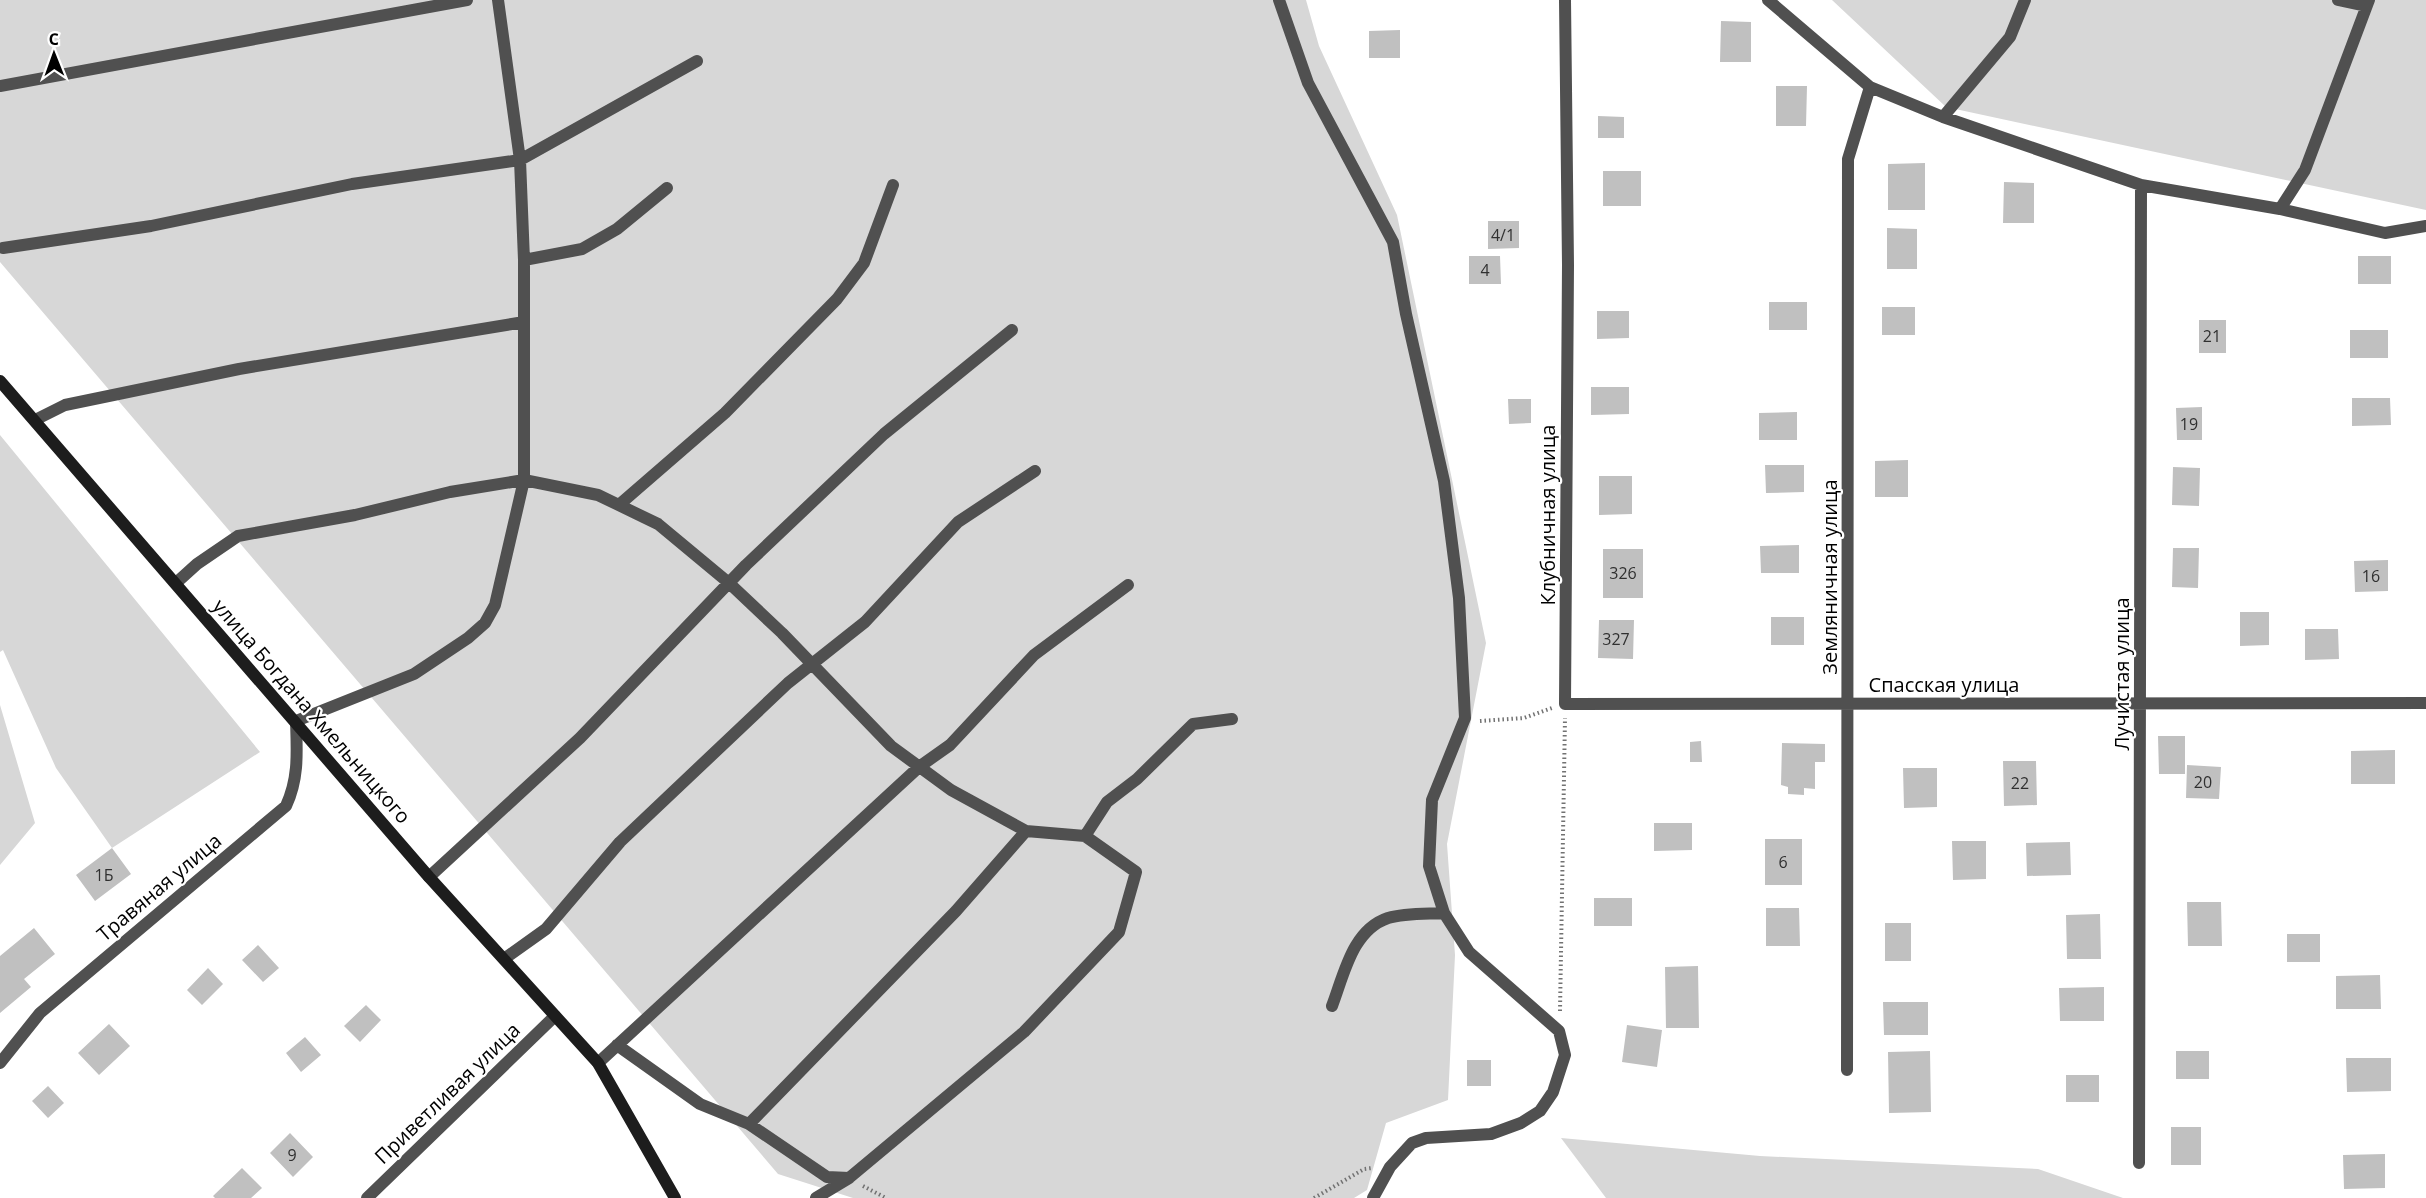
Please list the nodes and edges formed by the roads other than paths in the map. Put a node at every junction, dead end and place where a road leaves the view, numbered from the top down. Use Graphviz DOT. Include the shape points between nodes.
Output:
graph roads {
  1 [pos="467,0"];
  2 [pos="498,0"];
  3 [pos="1279,0"];
  4 [pos="1565,0"];
  5 [pos="1768,0"];
  6 [pos="2025,0"];
  7 [pos="2338,0"];
  8 [pos="2368,3"];
  9 [pos="698,61"];
  10 [pos="0,86"];
  11 [pos="1870,87"];
  12 [pos="1943,117"];
  13 [pos="520,160"];
  14 [pos="893,185"];
  15 [pos="2141,185"];
  16 [pos="667,188"];
  17 [pos="2280,208"];
  18 [pos="2426,226"];
  19 [pos="3,248"];
  20 [pos="524,260"];
  21 [pos="524,322"];
  22 [pos="1012,330"];
  23 [pos="0,381"];
  24 [pos="35,420"];
  25 [pos="1035,471"];
  26 [pos="524,480"];
  27 [pos="620,504"];
  28 [pos="176,583"];
  29 [pos="729,583"];
  30 [pos="1128,585"];
  31 [pos="810,663"];
  32 [pos="2140,703"];
  33 [pos="2426,703"];
  34 [pos="1565,704"];
  35 [pos="1848,704"];
  36 [pos="1232,719"];
  37 [pos="296,721"];
  38 [pos="919,767"];
  39 [pos="1026,831"];
  40 [pos="1085,836"];
  41 [pos="429,877"];
  42 [pos="1444,913"];
  43 [pos="504,959"];
  44 [pos="1332,1006"];
  45 [pos="555,1016"];
  46 [pos="617,1045"];
  47 [pos="0,1063"];
  48 [pos="598,1063"];
  49 [pos="1847,1071"];
  50 [pos="750,1124"];
  51 [pos="2139,1163"];
  52 [pos="849,1178"];
  53 [pos="367,1198"];
  54 [pos="675,1198"];
  55 [pos="816,1198"];
  56 [pos="1373,1198"];
  1 -- 10 [label="street"];
  2 -- 13 [label="street"];
  3 -- 42 [label="street" via="1308,83 1393,242 1444,481 1459,598 1464,718 1432,800 1429,866"];
  4 -- 34 [label="street, Клубничная улица"];
  5 -- 11 [label="street"];
  6 -- 12 [label="street" via="2010,37"];
  7 -- 8 [label="street"];
  8 -- 17 [label="street" via="2305,170"];
  9 -- 13 [label="street"];
  11 -- 12 [label="street"];
  11 -- 35 [label="street, Земляничная улица" via="1848,159"];
  12 -- 15 [label="street"];
  13 -- 19 [label="street" via="352,184 151,226"];
  13 -- 20 [label="street"];
  14 -- 27 [label="street" via="864,263 837,299 725,413"];
  15 -- 17 [label="street"];
  15 -- 32 [label="street, Лучистая улица"];
  16 -- 20 [label="street" via="617,229 582,249"];
  17 -- 18 [label="street" via="2385,233"];
  20 -- 21 [label="street"];
  21 -- 24 [label="street" via="227,372 65,405"];
  21 -- 26 [label="street"];
  22 -- 29 [label="street" via="884,434"];
  23 -- 24 [label="street, улица Богдана Хмельницкого"];
  24 -- 28 [label="street, улица Богдана Хмельницкого"];
  25 -- 31 [label="street" via="958,522 865,622"];
  26 -- 27 [label="street" via="598,495"];
  26 -- 28 [label="street" via="238,536"];
  26 -- 37 [label="street" via="495,605 485,623 414,674"];
  27 -- 29 [label="street" via="658,524"];
  28 -- 37 [label="street, улица Богдана Хмельницкого"];
  29 -- 31 [label="street"];
  29 -- 41 [label="street" via="580,738"];
  30 -- 38 [label="street" via="1034,655 950,745"];
  31 -- 38 [label="street" via="891,746"];
  31 -- 43 [label="street" via="620,842 546,929"];
  32 -- 33 [label="street, Спасская улица"];
  32 -- 35 [label="street, Спасская улица"];
  32 -- 51 [label="street, Лучистая улица"];
  34 -- 35 [label="street, Спасская улица"];
  35 -- 49 [label="street, Земляничная улица"];
  36 -- 40 [label="street" via="1193,724 1107,802"];
  37 -- 41 [label="street, улица Богдана Хмельницкого"];
  37 -- 47 [label="street, Травяная улица" via="298,766 286,806 40,1013"];
  38 -- 39 [label="street" via="951,790"];
  38 -- 46 [label="street"];
  39 -- 40 [label="street"];
  39 -- 50 [label="street" via="956,911"];
  40 -- 52 [label="street" via="1136,872 1119,932 1024,1032"];
  41 -- 43 [label="street, улица Богдана Хмельницкого"];
  42 -- 44 [label="street" via="1388,918 1365,932"];
  42 -- 56 [label="street" via="1469,951 1559,1031 1565,1055 1561,1072 1540,1111 1521,1123 1491,1134 1426,1138 1404,1149"];
  43 -- 45 [label="street, улица Богдана Хмельницкого"];
  45 -- 48 [label="street, улица Богдана Хмельницкого"];
  45 -- 53 [label="street, Приветливая улица"];
  46 -- 48 [label="street"];
  46 -- 50 [label="street" via="700,1104"];
  48 -- 54 [label="street, улица Богдана Хмельницкого"];
  50 -- 52 [label="street" via="826,1177"];
  52 -- 55 [label="street"];
}
